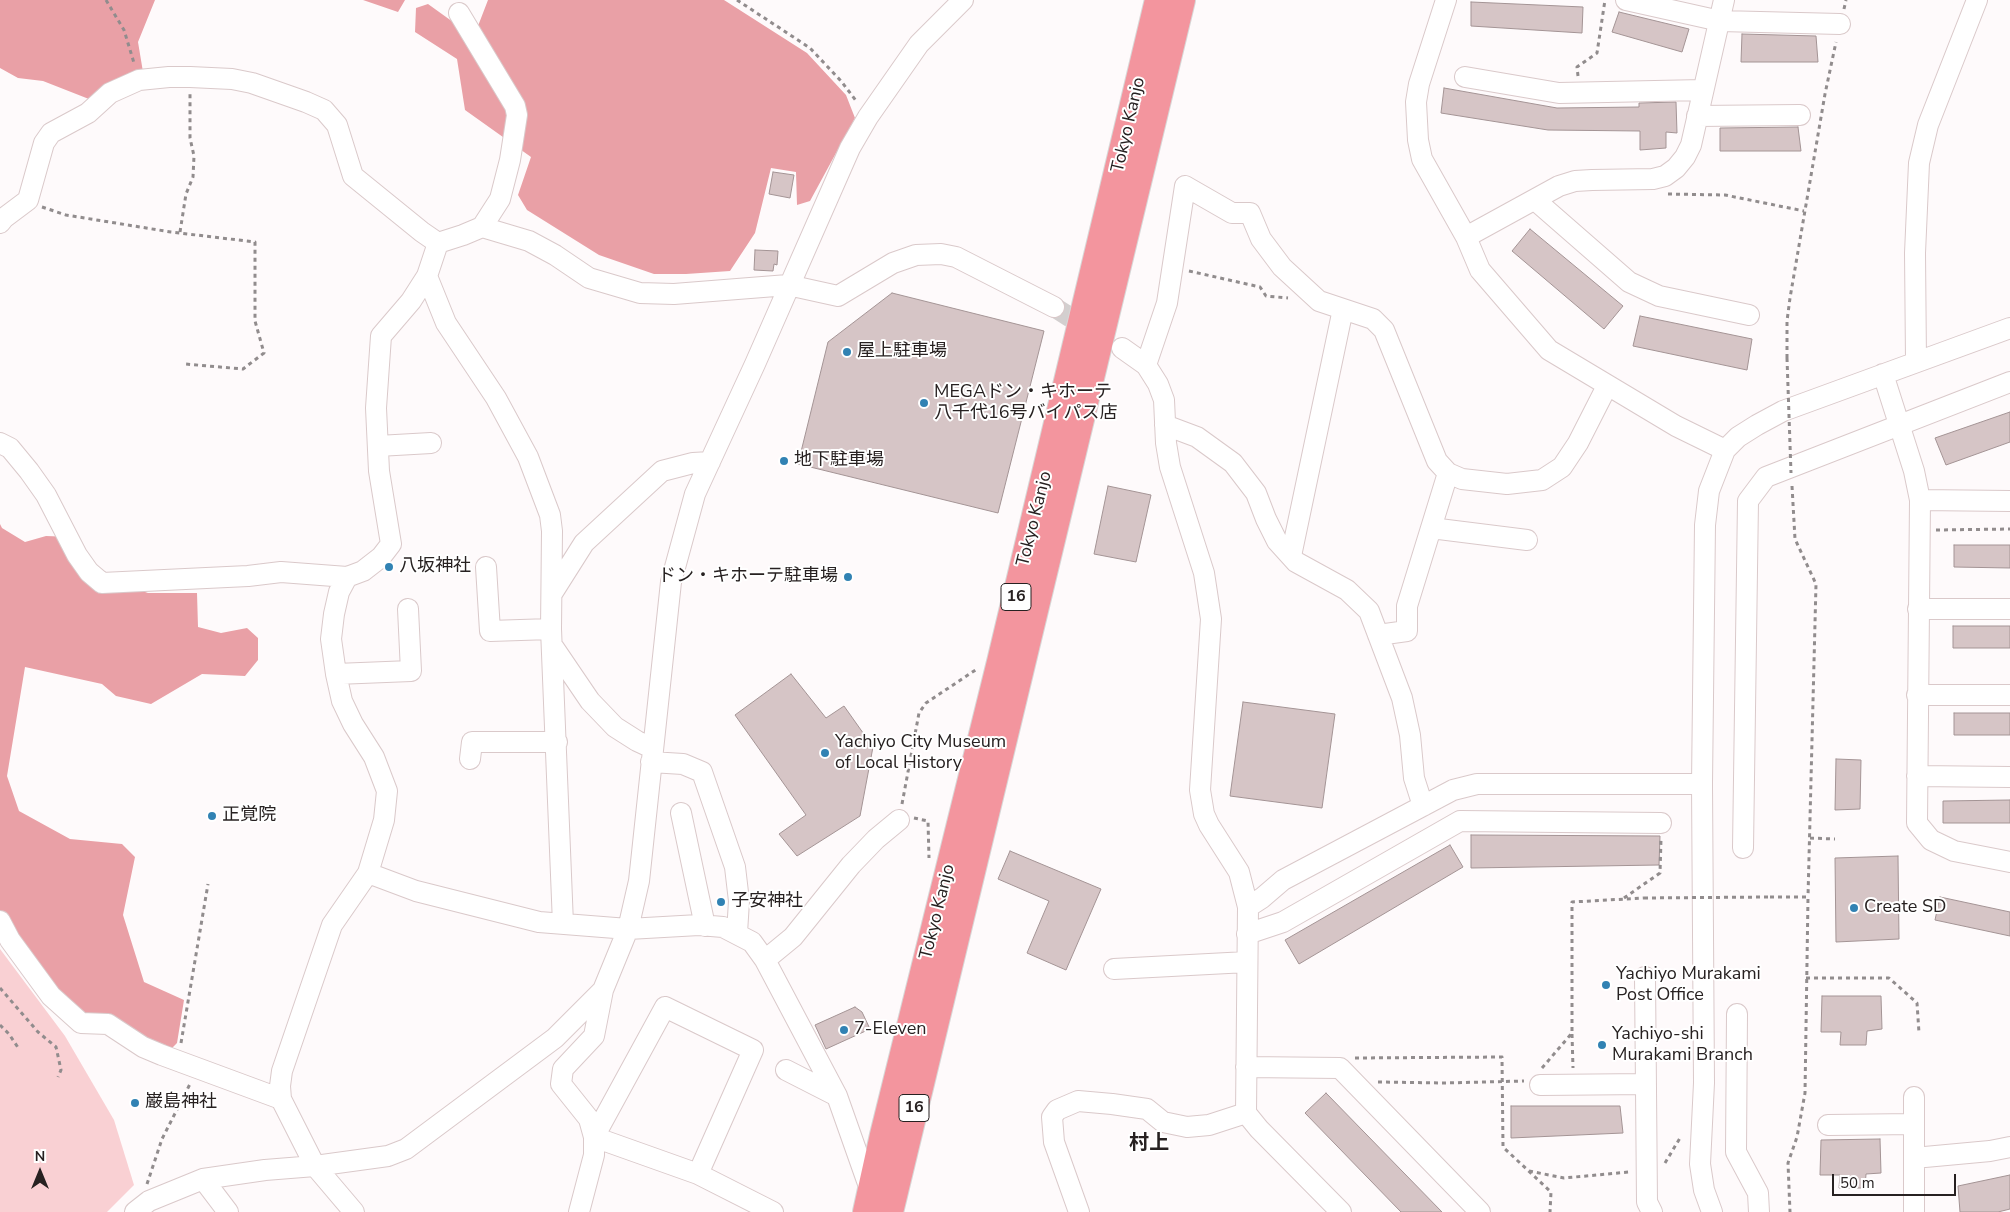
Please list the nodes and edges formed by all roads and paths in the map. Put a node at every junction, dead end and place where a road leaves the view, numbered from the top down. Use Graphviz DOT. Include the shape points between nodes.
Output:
graph roads {
  1 [pos="106,0"];
  2 [pos="737,0"];
  3 [pos="963,0"];
  4 [pos="1159,0"];
  5 [pos="1181,0"];
  6 [pos="1446,0"];
  7 [pos="1605,0"];
  8 [pos="1626,0"];
  9 [pos="1724,0"];
  10 [pos="1846,0"];
  11 [pos="1977,0"];
  12 [pos="459,13"];
  13 [pos="1720,21"];
  14 [pos="1840,24"];
  15 [pos="190,77"];
  16 [pos="1465,77"];
  17 [pos="139,80"];
  18 [pos="1703,90"];
  19 [pos="1578,92"];
  20 [pos="1800,115"];
  21 [pos="1697,116"];
  22 [pos="868,117"];
  23 [pos="1659,194"];
  24 [pos="28,200"];
  25 [pos="1535,200"];
  26 [pos="1804,211"];
  27 [pos="0,223"];
  28 [pos="482,226"];
  29 [pos="180,232"];
  30 [pos="1466,237"];
  31 [pos="438,243"];
  32 [pos="1172,267"];
  33 [pos="427,276"];
  34 [pos="788,286"];
  35 [pos="1319,301"];
  36 [pos="1054,307"];
  37 [pos="1343,309"];
  38 [pos="1749,315"];
  39 [pos="2010,328"];
  40 [pos="1122,348"];
  41 [pos="1916,361"];
  42 [pos="185,364"];
  43 [pos="1146,365"];
  44 [pos="1883,374"];
  45 [pos="2010,382"];
  46 [pos="1607,386"];
  47 [pos="1165,425"];
  48 [pos="1900,425"];
  49 [pos="0,443"];
  50 [pos="431,443"];
  51 [pos="378,446"];
  52 [pos="1725,450"];
  53 [pos="710,462"];
  54 [pos="1448,473"];
  55 [pos="1920,500"];
  56 [pos="2010,501"];
  57 [pos="1431,528"];
  58 [pos="2010,529"];
  59 [pos="1919,530"];
  60 [pos="1527,540"];
  61 [pos="1291,556"];
  62 [pos="486,567"];
  63 [pos="347,577"];
  64 [pos="553,592"];
  65 [pos="2010,608"];
  66 [pos="408,609"];
  67 [pos="1918,609"];
  68 [pos="1378,635"];
  69 [pos="552,638"];
  70 [pos="1001,662"];
  71 [pos="336,674"];
  72 [pos="1917,695"];
  73 [pos="2010,695"];
  74 [pos="557,742"];
  75 [pos="651,755"];
  76 [pos="470,759"];
  77 [pos="1917,776"];
  78 [pos="2010,777"];
  79 [pos="1702,784"];
  80 [pos="1423,806"];
  81 [pos="681,812"];
  82 [pos="900,820"];
  83 [pos="1661,823"];
  84 [pos="1810,838"];
  85 [pos="1835,839"];
  86 [pos="1743,848"];
  87 [pos="2010,862"];
  88 [pos="368,873"];
  89 [pos="947,877"];
  90 [pos="208,884"];
  91 [pos="1808,897"];
  92 [pos="1622,900"];
  93 [pos="1248,907"];
  94 [pos="0,921"];
  95 [pos="563,924"];
  96 [pos="705,926"];
  97 [pos="628,929"];
  98 [pos="737,933"];
  99 [pos="1247,934"];
  100 [pos="765,960"];
  101 [pos="1247,962"];
  102 [pos="1114,969"];
  103 [pos="1645,977"];
  104 [pos="1806,978"];
  105 [pos="0,988"];
  106 [pos="603,990"];
  107 [pos="1738,1014"];
  108 [pos="0,1025"];
  109 [pos="1572,1033"];
  110 [pos="1919,1033"];
  111 [pos="19,1049"];
  112 [pos="178,1060"];
  113 [pos="1246,1067"];
  114 [pos="198,1068"];
  115 [pos="786,1070"];
  116 [pos="1347,1075"];
  117 [pos="58,1077"];
  118 [pos="1536,1080"];
  119 [pos="1502,1082"];
  120 [pos="1574,1084"];
  121 [pos="1646,1084"];
  122 [pos="837,1096"];
  123 [pos="1914,1097"];
  124 [pos="281,1099"];
  125 [pos="1246,1113"];
  126 [pos="1914,1124"];
  127 [pos="1828,1125"];
  128 [pos="594,1137"];
  129 [pos="2010,1147"];
  130 [pos="1914,1158"];
  131 [pos="315,1166"];
  132 [pos="1528,1170"];
  133 [pos="1647,1171"];
  134 [pos="698,1174"];
  135 [pos="204,1179"];
  136 [pos="142,1206"];
  137 [pos="876,1208"];
  138 [pos="228,1212"];
  139 [pos="354,1212"];
  140 [pos="579,1212"];
  141 [pos="773,1212"];
  142 [pos="1078,1212"];
  143 [pos="1341,1212"];
  144 [pos="1480,1212"];
  145 [pos="1550,1212"];
  146 [pos="1652,1212"];
  147 [pos="1712,1212"];
  148 [pos="1759,1212"];
  149 [pos="1790,1212"];
  150 [pos="1914,1212"];
  1 -- 17 [label="path" via="124,30"];
  2 -- 22 [label="path" via="810,48"];
  3 -- 22 [label="street" via="919,44"];
  4 -- 70 [label="highway, Tokyo Kanjo / 16"];
  5 -- 137 [label="highway, Tokyo Kanjo / 16"];
  6 -- 30 [label="street" via="1419,84 1416,102 1418,140 1422,159"];
  7 -- 19 [label="path" via="1596,53 1577,67"];
  8 -- 13 [label="street"];
  9 -- 13 [label="street"];
  10 -- 14 [label="path"];
  11 -- 41 [label="street" via="1928,125 1920,163 1915,253"];
  12 -- 28 [label="street" via="516,106 517,115 500,199"];
  13 -- 14 [label="street"];
  13 -- 18 [label="street"];
  14 -- 26 [label="path"];
  15 -- 17 [label="street"];
  15 -- 29 [label="path" via="193,177 186,194"];
  15 -- 31 [label="street" via="252,83 324,110 338,125 353,176"];
  16 -- 19 [label="street" via="1559,93"];
  17 -- 24 [label="street" via="110,93 88,113 51,133 44,143"];
  18 -- 19 [label="street"];
  18 -- 21 [label="street"];
  20 -- 21 [label="street"];
  21 -- 25 [label="street" via="1685,157 1665,176 1653,180 1575,181"];
  22 -- 34 [label="street" via="850,148"];
  23 -- 26 [label="path" via="1725,195"];
  24 -- 27 [label="street"];
  24 -- 29 [label="path" via="66,215"];
  25 -- 30 [label="street"];
  25 -- 38 [label="street" via="1629,282 1659,296"];
  26 -- 84 [label="path, bridge" via="1787,321 1787,358 1795,539 1816,584"];
  28 -- 31 [label="street"];
  28 -- 34 [label="street" via="529,241 589,278 640,293 694,293"];
  29 -- 42 [label="path" via="255,242 255,321 264,353 243,369"];
  30 -- 46 [label="street" via="1480,270 1549,350"];
  31 -- 33 [label="street"];
  32 -- 35 [label="path" via="1260,287 1266,296"];
  32 -- 35 [label="street" via="1185,186 1232,213 1250,213 1260,239 1282,267"];
  32 -- 43 [label="street" via="1167,302"];
  33 -- 51 [label="street" via="382,336 376,408"];
  33 -- 64 [label="street" via="446,323 496,398 528,457 542,492 552,531"];
  34 -- 36 [label="street" via="838,296 893,263 916,255 941,254 956,256"];
  34 -- 53 [label="street"];
  35 -- 37 [label="street"];
  37 -- 54 [label="street" via="1373,319 1384,330 1437,460"];
  37 -- 61 [label="street"];
  39 -- 41 [label="street"];
  40 -- 43 [label="street"];
  41 -- 44 [label="street"];
  43 -- 47 [label="street" via="1164,400"];
  44 -- 48 [label="street"];
  44 -- 52 [label="street" via="1784,411 1738,437"];
  45 -- 48 [label="street"];
  46 -- 52 [label="street"];
  46 -- 54 [label="street" via="1562,467 1542,480 1507,484 1462,479"];
  47 -- 61 [label="street" via="1198,437 1233,463 1256,493 1277,541"];
  47 -- 93 [label="street" via="1170,467 1204,573 1211,618 1201,802 1209,825 1239,872"];
  48 -- 55 [label="street"];
  48 -- 86 [label="street" via="1766,477 1748,501"];
  49 -- 63 [label="street" via="10,448 29,471 46,495 77,555 102,583 281,572"];
  50 -- 51 [label="street"];
  51 -- 63 [label="street" via="391,544 363,572"];
  52 -- 79 [label="street" via="1708,491 1705,526"];
  53 -- 64 [label="street" via="662,471 584,543"];
  53 -- 75 [label="street" via="695,494 670,582"];
  54 -- 57 [label="street"];
  55 -- 56 [label="street"];
  55 -- 59 [label="street"];
  57 -- 60 [label="street"];
  57 -- 68 [label="street" via="1407,606 1407,631"];
  58 -- 59 [label="path"];
  59 -- 67 [label="street"];
  61 -- 68 [label="street" via="1296,562 1347,590 1369,611"];
  62 -- 69 [label="street" via="490,631"];
  63 -- 71 [label="street" via="334,614 331,639"];
  64 -- 69 [label="street"];
  65 -- 67 [label="street"];
  66 -- 71 [label="street" via="411,670"];
  67 -- 72 [label="street"];
  68 -- 80 [label="street" via="1402,698 1414,778"];
  69 -- 74 [label="street"];
  69 -- 75 [label="street" via="590,701 615,727"];
  70 -- 82 [label="path" via="972,671 926,703 919,713"];
  70 -- 89 [label="highway, Tokyo Kanjo / 16"];
  71 -- 88 [label="street" via="342,701 374,757 387,791 384,820"];
  72 -- 73 [label="street"];
  72 -- 77 [label="street"];
  74 -- 76 [label="street" via="472,742"];
  74 -- 95 [label="street"];
  75 -- 97 [label="street" via="639,881"];
  75 -- 98 [label="street" via="702,772 735,866 739,901"];
  77 -- 78 [label="street"];
  77 -- 87 [label="street" via="1917,823 1931,840 1954,850"];
  79 -- 80 [label="street" via="1477,784 1453,790"];
  79 -- 147 [label="street" via="1704,1083 1700,1164"];
  80 -- 93 [label="street" via="1283,880"];
  81 -- 96 [label="street"];
  82 -- 89 [label="path" via="917,818 928,821 931,872"];
  82 -- 100 [label="street" via="851,865 793,937"];
  83 -- 92 [label="path" via="1660,873"];
  83 -- 99 [label="street" via="1460,820 1283,922"];
  84 -- 85 [label="path"];
  84 -- 91 [label="path"];
  88 -- 95 [label="street" via="416,891 539,922"];
  88 -- 124 [label="street" via="332,925 282,1071"];
  89 -- 137 [label="highway, Tokyo Kanjo / 16" via="886,1125"];
  90 -- 112 [label="path"];
  91 -- 92 [label="path, bridge"];
  91 -- 104 [label="path"];
  92 -- 109 [label="path" via="1572,902"];
  93 -- 99 [label="street"];
  94 -- 112 [label="street" via="51,996 81,1023 108,1024 143,1046"];
  95 -- 97 [label="street"];
  96 -- 97 [label="street"];
  96 -- 98 [label="street" via="723,927"];
  97 -- 106 [label="street"];
  98 -- 100 [label="street" via="752,942"];
  99 -- 101 [label="street"];
  100 -- 122 [label="street"];
  101 -- 102 [label="street"];
  101 -- 113 [label="street"];
  103 -- 121 [label="street"];
  104 -- 110 [label="path" via="1889,978 1917,1003"];
  104 -- 149 [label="path" via="1806,1093 1788,1163"];
  105 -- 117 [label="path" via="38,1032 56,1047 61,1070"];
  106 -- 128 [label="street" via="594,1036 563,1069 561,1084 589,1120"];
  106 -- 131 [label="street" via="555,1038 406,1149 388,1156"];
  107 -- 148 [label="street" via="1736,1152 1758,1193"];
  108 -- 111 [label="path"];
  109 -- 118 [label="path"];
  109 -- 120 [label="path"];
  112 -- 114 [label="street"];
  113 -- 116 [label="street"];
  113 -- 125 [label="street"];
  114 -- 124 [label="street"];
  114 -- 136 [label="path" via="162,1139"];
  115 -- 122 [label="street"];
  116 -- 119 [label="path" via="1445,1083"];
  116 -- 119 [label="path" via="1355,1058 1502,1057"];
  116 -- 144 [label="street"];
  118 -- 119 [label="path"];
  118 -- 120 [label="street"];
  119 -- 132 [label="path" via="1503,1147"];
  120 -- 121 [label="street"];
  121 -- 133 [label="street"];
  122 -- 137 [label="street"];
  123 -- 126 [label="street"];
  124 -- 131 [label="street"];
  125 -- 142 [label="street" via="1209,1125 1187,1127 1163,1122 1147,1109 1112,1104 1078,1101 1056,1110 1052,1117 1054,1142"];
  125 -- 143 [label="street"];
  126 -- 127 [label="street"];
  126 -- 130 [label="street"];
  128 -- 134 [label="street"];
  128 -- 134 [label="street" via="665,1007 753,1050"];
  128 -- 140 [label="street" via="594,1155"];
  129 -- 130 [label="street"];
  130 -- 150 [label="street"];
  131 -- 135 [label="street"];
  131 -- 139 [label="street"];
  132 -- 133 [label="path" via="1564,1178"];
  132 -- 145 [label="path" via="1551,1192"];
  133 -- 146 [label="street" via="1647,1202"];
  134 -- 141 [label="street"];
  135 -- 136 [label="street"];
  135 -- 138 [label="street"];
}
